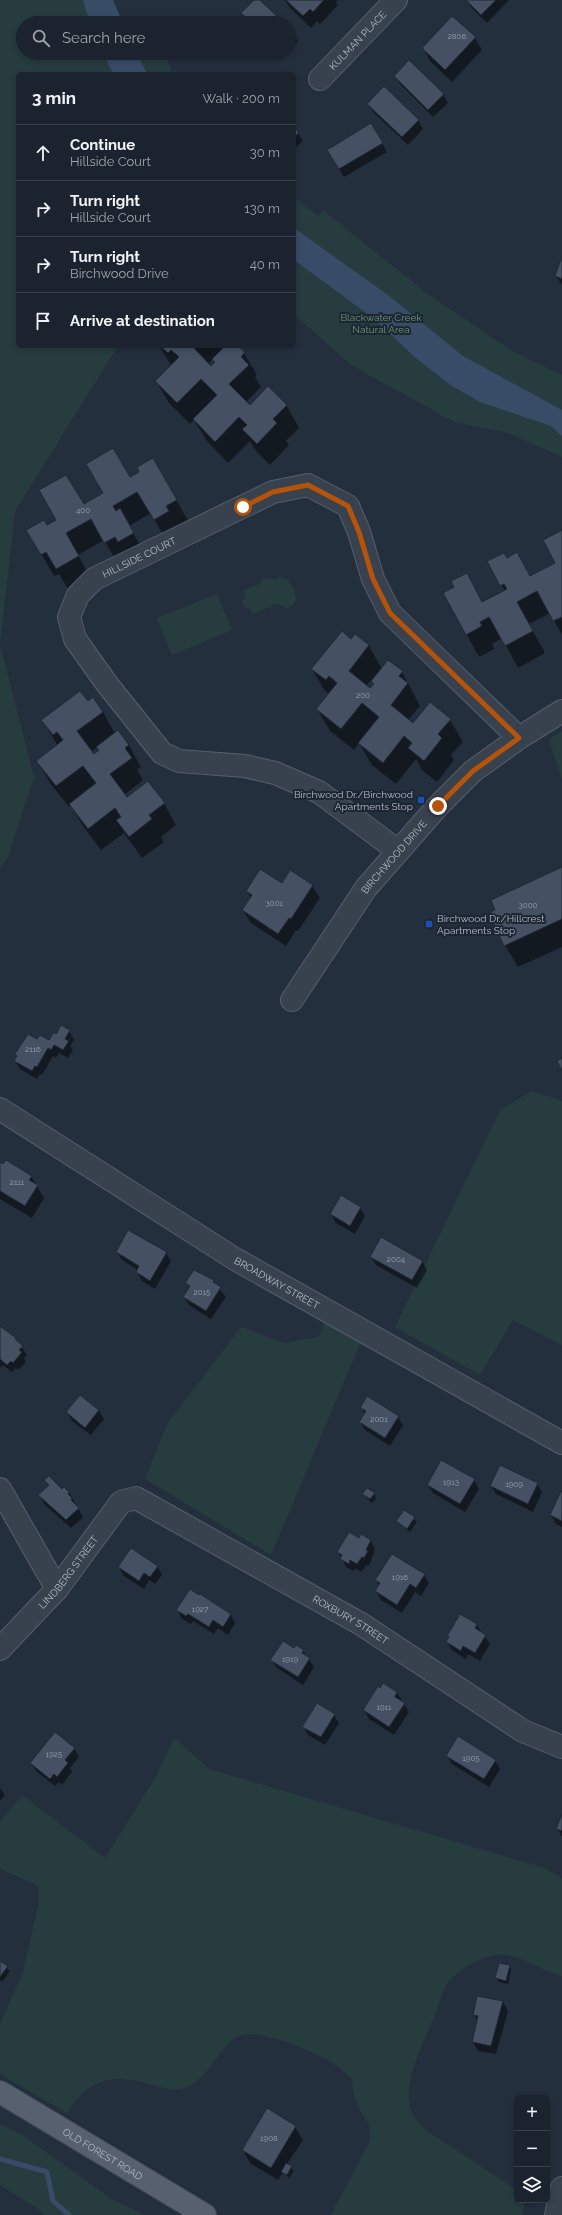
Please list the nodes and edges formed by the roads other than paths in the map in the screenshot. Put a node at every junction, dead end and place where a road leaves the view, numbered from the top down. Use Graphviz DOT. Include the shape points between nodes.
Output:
graph roads {
  1 [pos="396,0"];
  2 [pos="320,79"];
  3 [pos="562,711"];
  4 [pos="519,738"];
  5 [pos="398,851"];
  6 [pos="292,1000"];
  7 [pos="0,1109"];
  8 [pos="562,1443"];
  9 [pos="0,1489"];
  10 [pos="136,1498"];
  11 [pos="57,1589"];
  12 [pos="0,1649"];
  13 [pos="562,1747"];
  14 [pos="0,2092"];
  15 [pos="562,2188"];
  16 [pos="205,2215"];
  17 [pos="556,2215"];
  1 -- 2 [label="street, KULMAN PLACE"];
  3 -- 4 [label="street, BIRCHWOOD DRIVE"];
  4 -- 5 [label="street, BIRCHWOOD DRIVE" via="473,771"];
  4 -- 5 [label="street, HILLSIDE COURT" via="390,613 373,579 348,506 308,485 273,492 94,579 78,595 69,617 75,639 162,753 179,761 245,766 275,773 319,792"];
  5 -- 6 [label="street, BIRCHWOOD DRIVE" via="366,888"];
  7 -- 8 [label="street, BROADWAY STREET" via="235,1259"];
  9 -- 11 [label="street"];
  10 -- 11 [label="street, LINDBERG STREET" via="121,1502"];
  10 -- 13 [label="street, ROXBURY STREET" via="361,1624 523,1731"];
  11 -- 12 [label="street, LINDBERG STREET"];
  14 -- 16 [label="main road, OLD FOREST ROAD"];
  15 -- 17 [label="street"];
}
